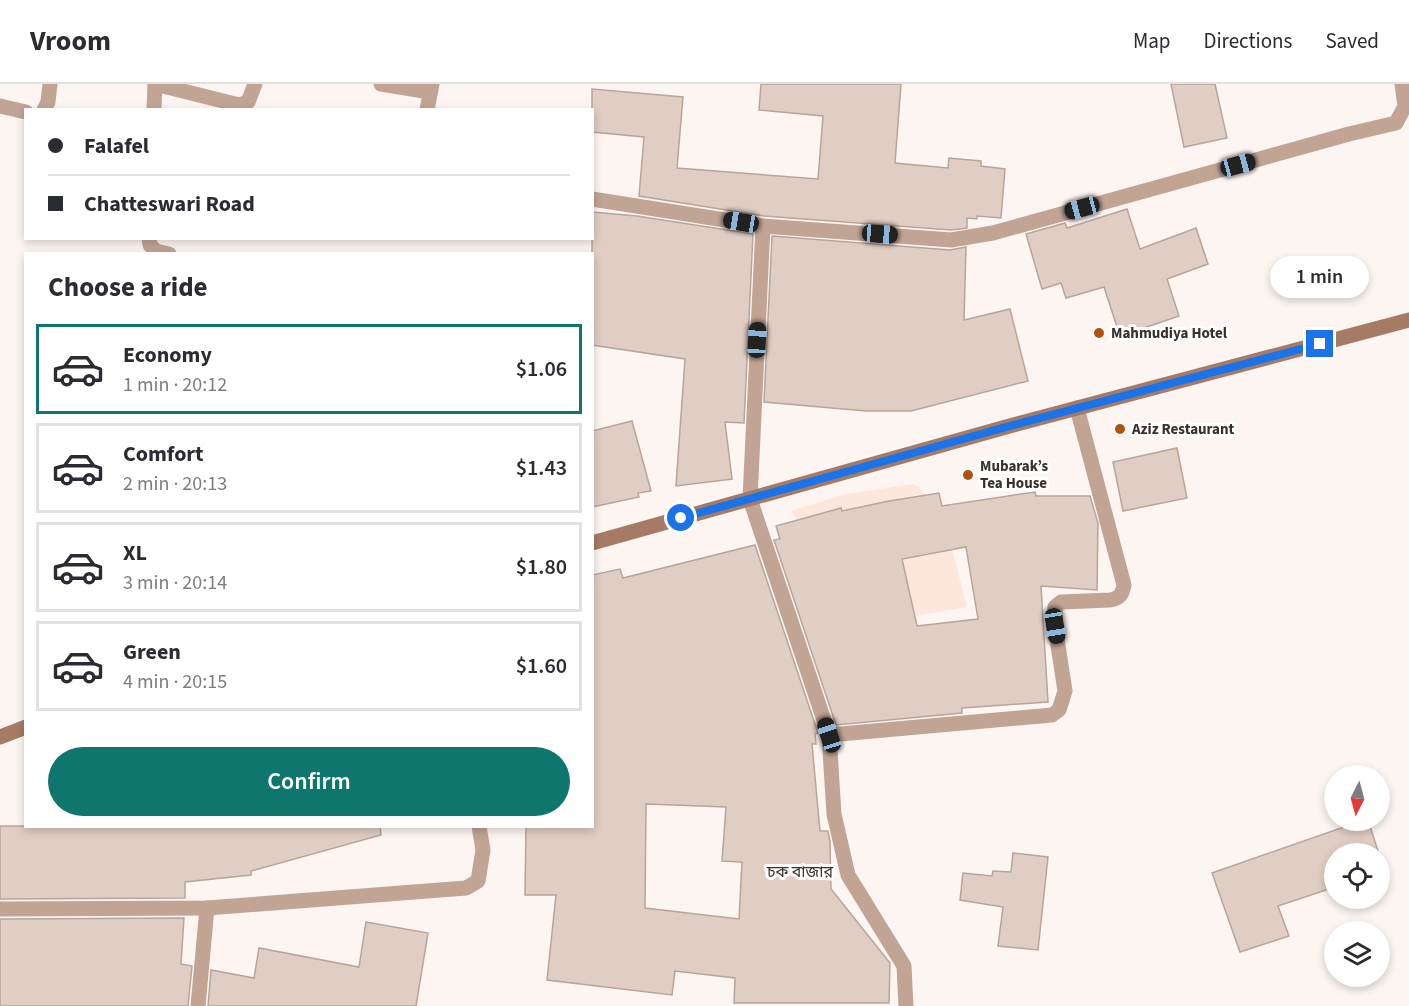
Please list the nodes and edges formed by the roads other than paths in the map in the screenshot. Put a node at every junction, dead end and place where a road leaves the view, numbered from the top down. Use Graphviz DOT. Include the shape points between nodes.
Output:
graph roads {
  1 [pos="50,84"];
  2 [pos="155,84"];
  3 [pos="255,84"];
  4 [pos="381,84"];
  5 [pos="1402,84"];
  6 [pos="431,88"];
  7 [pos="0,106"];
  8 [pos="45,108"];
  9 [pos="154,108"];
  10 [pos="427,108"];
  11 [pos="24,112"];
  12 [pos="594,199"];
  13 [pos="763,226"];
  14 [pos="149,240"];
  15 [pos="160,252"];
  16 [pos="1409,320"];
  17 [pos="1077,408"];
  18 [pos="750,499"];
  19 [pos="594,542"];
  20 [pos="24,728"];
  21 [pos="829,735"];
  22 [pos="0,737"];
  23 [pos="479,828"];
  24 [pos="207,908"];
  25 [pos="0,909"];
  26 [pos="198,1006"];
  27 [pos="906,1006"];
  1 -- 8 [label="street"];
  2 -- 3 [label="street" via="239,105 248,102"];
  2 -- 9 [label="street"];
  4 -- 6 [label="street"];
  5 -- 13 [label="street" via="1405,106 1396,123 993,232 951,240"];
  6 -- 10 [label="street"];
  7 -- 11 [label="street"];
  12 -- 13 [label="street"];
  13 -- 18 [label="street"];
  14 -- 15 [label="street"];
  16 -- 17 [label="main road"];
  17 -- 18 [label="main road"];
  17 -- 21 [label="street" via="1124,585 1118,598 1067,601 1056,607 1055,626 1065,691 1059,710 1052,715"];
  18 -- 19 [label="main road"];
  18 -- 21 [label="street"];
  20 -- 22 [label="main road"];
  21 -- 27 [label="street" via="834,813 848,875 904,966"];
  23 -- 24 [label="street" via="483,850 478,881 466,888"];
  24 -- 25 [label="street"];
  24 -- 26 [label="street"];
}
